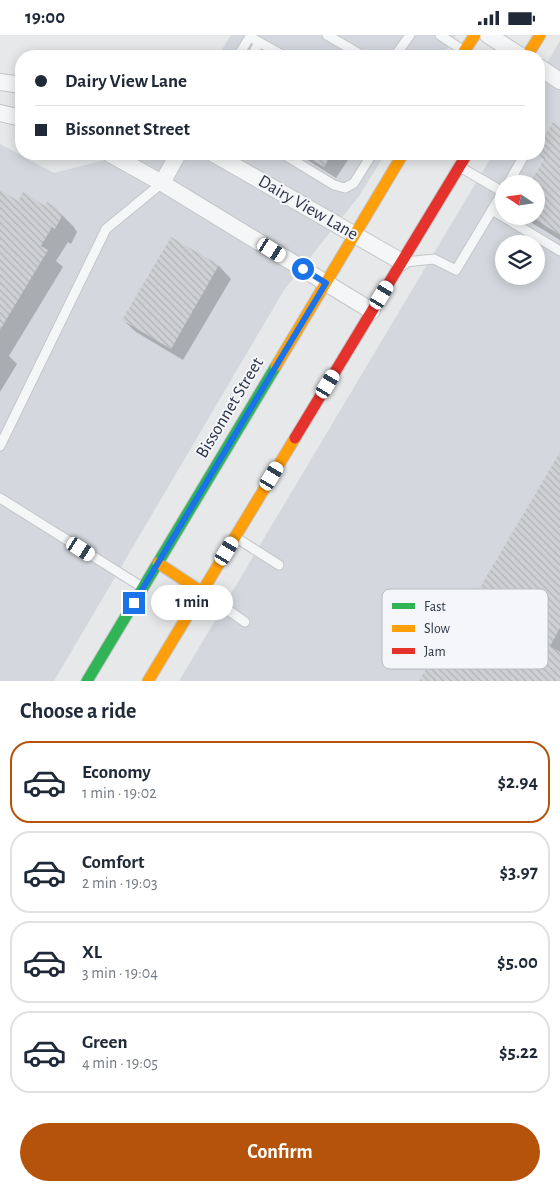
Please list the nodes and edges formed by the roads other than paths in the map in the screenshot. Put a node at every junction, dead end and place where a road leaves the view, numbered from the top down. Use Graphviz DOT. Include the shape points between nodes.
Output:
graph roads {
  1 [pos="327,35"];
  2 [pos="410,35"];
  3 [pos="440,35"];
  4 [pos="474,35"];
  5 [pos="488,35"];
  6 [pos="540,35"];
  7 [pos="251,36"];
  8 [pos="259,42"];
  9 [pos="242,50"];
  10 [pos="255,50"];
  11 [pos="273,50"];
  12 [pos="353,50"];
  13 [pos="399,50"];
  14 [pos="458,50"];
  15 [pos="465,50"];
  16 [pos="512,50"];
  17 [pos="531,50"];
  18 [pos="545,71"];
  19 [pos="560,81"];
  20 [pos="0,82"];
  21 [pos="15,84"];
  22 [pos="0,113"];
  23 [pos="15,117"];
  24 [pos="121,160"];
  25 [pos="175,160"];
  26 [pos="224,160"];
  27 [pos="294,160"];
  28 [pos="368,160"];
  29 [pos="399,160"];
  30 [pos="463,160"];
  31 [pos="522,160"];
  32 [pos="459,166"];
  33 [pos="513,175"];
  34 [pos="162,183"];
  35 [pos="495,184"];
  36 [pos="495,205"];
  37 [pos="492,210"];
  38 [pos="355,235"];
  39 [pos="560,251"];
  40 [pos="402,262"];
  41 [pos="326,283"];
  42 [pos="372,311"];
  43 [pos="0,446"];
  44 [pos="0,498"];
  45 [pos="235,537"];
  46 [pos="158,563"];
  47 [pos="279,565"];
  48 [pos="143,588"];
  49 [pos="202,592"];
  50 [pos="245,622"];
  51 [pos="87,681"];
  52 [pos="148,681"];
  1 -- 12 [label="lane"];
  2 -- 13 [label="lane"];
  3 -- 14 [label="lane"];
  4 -- 15 [label="main road"];
  5 -- 16 [label="street"];
  6 -- 17 [label="main road"];
  7 -- 8 [label="lane"];
  7 -- 9 [label="lane"];
  8 -- 10 [label="lane"];
  8 -- 11 [label="lane"];
  18 -- 19 [label="street"];
  20 -- 21 [label="street"];
  22 -- 23 [label="street"];
  24 -- 34 [label="street"];
  25 -- 34 [label="street"];
  26 -- 38 [label="street, Dairy View Lane"];
  27 -- 28 [label="lane" via="334,185 345,188 354,183"];
  29 -- 38 [label="main road, Bissonnet Street"];
  30 -- 32 [label="main road"];
  31 -- 33 [label="lane"];
  32 -- 35 [label="lane"];
  32 -- 40 [label="main road"];
  34 -- 41 [label="street"];
  34 -- 43 [label="lane" via="106,229"];
  36 -- 37 [label="lane"];
  37 -- 39 [label="lane"];
  37 -- 40 [label="lane" via="456,270 434,259"];
  38 -- 40 [label="street, Dairy View Lane"];
  38 -- 41 [label="main road, Bissonnet Street"];
  40 -- 42 [label="main road"];
  41 -- 42 [label="street"];
  41 -- 46 [label="main road, Bissonnet Street"];
  42 -- 45 [label="main road"];
  44 -- 48 [label="lane"];
  45 -- 47 [label="lane"];
  45 -- 49 [label="main road"];
  46 -- 48 [label="main road, Bissonnet Street"];
  46 -- 49 [label="main road"];
  48 -- 51 [label="main road, Bissonnet Street"];
  49 -- 50 [label="lane"];
  49 -- 52 [label="main road"];
}
